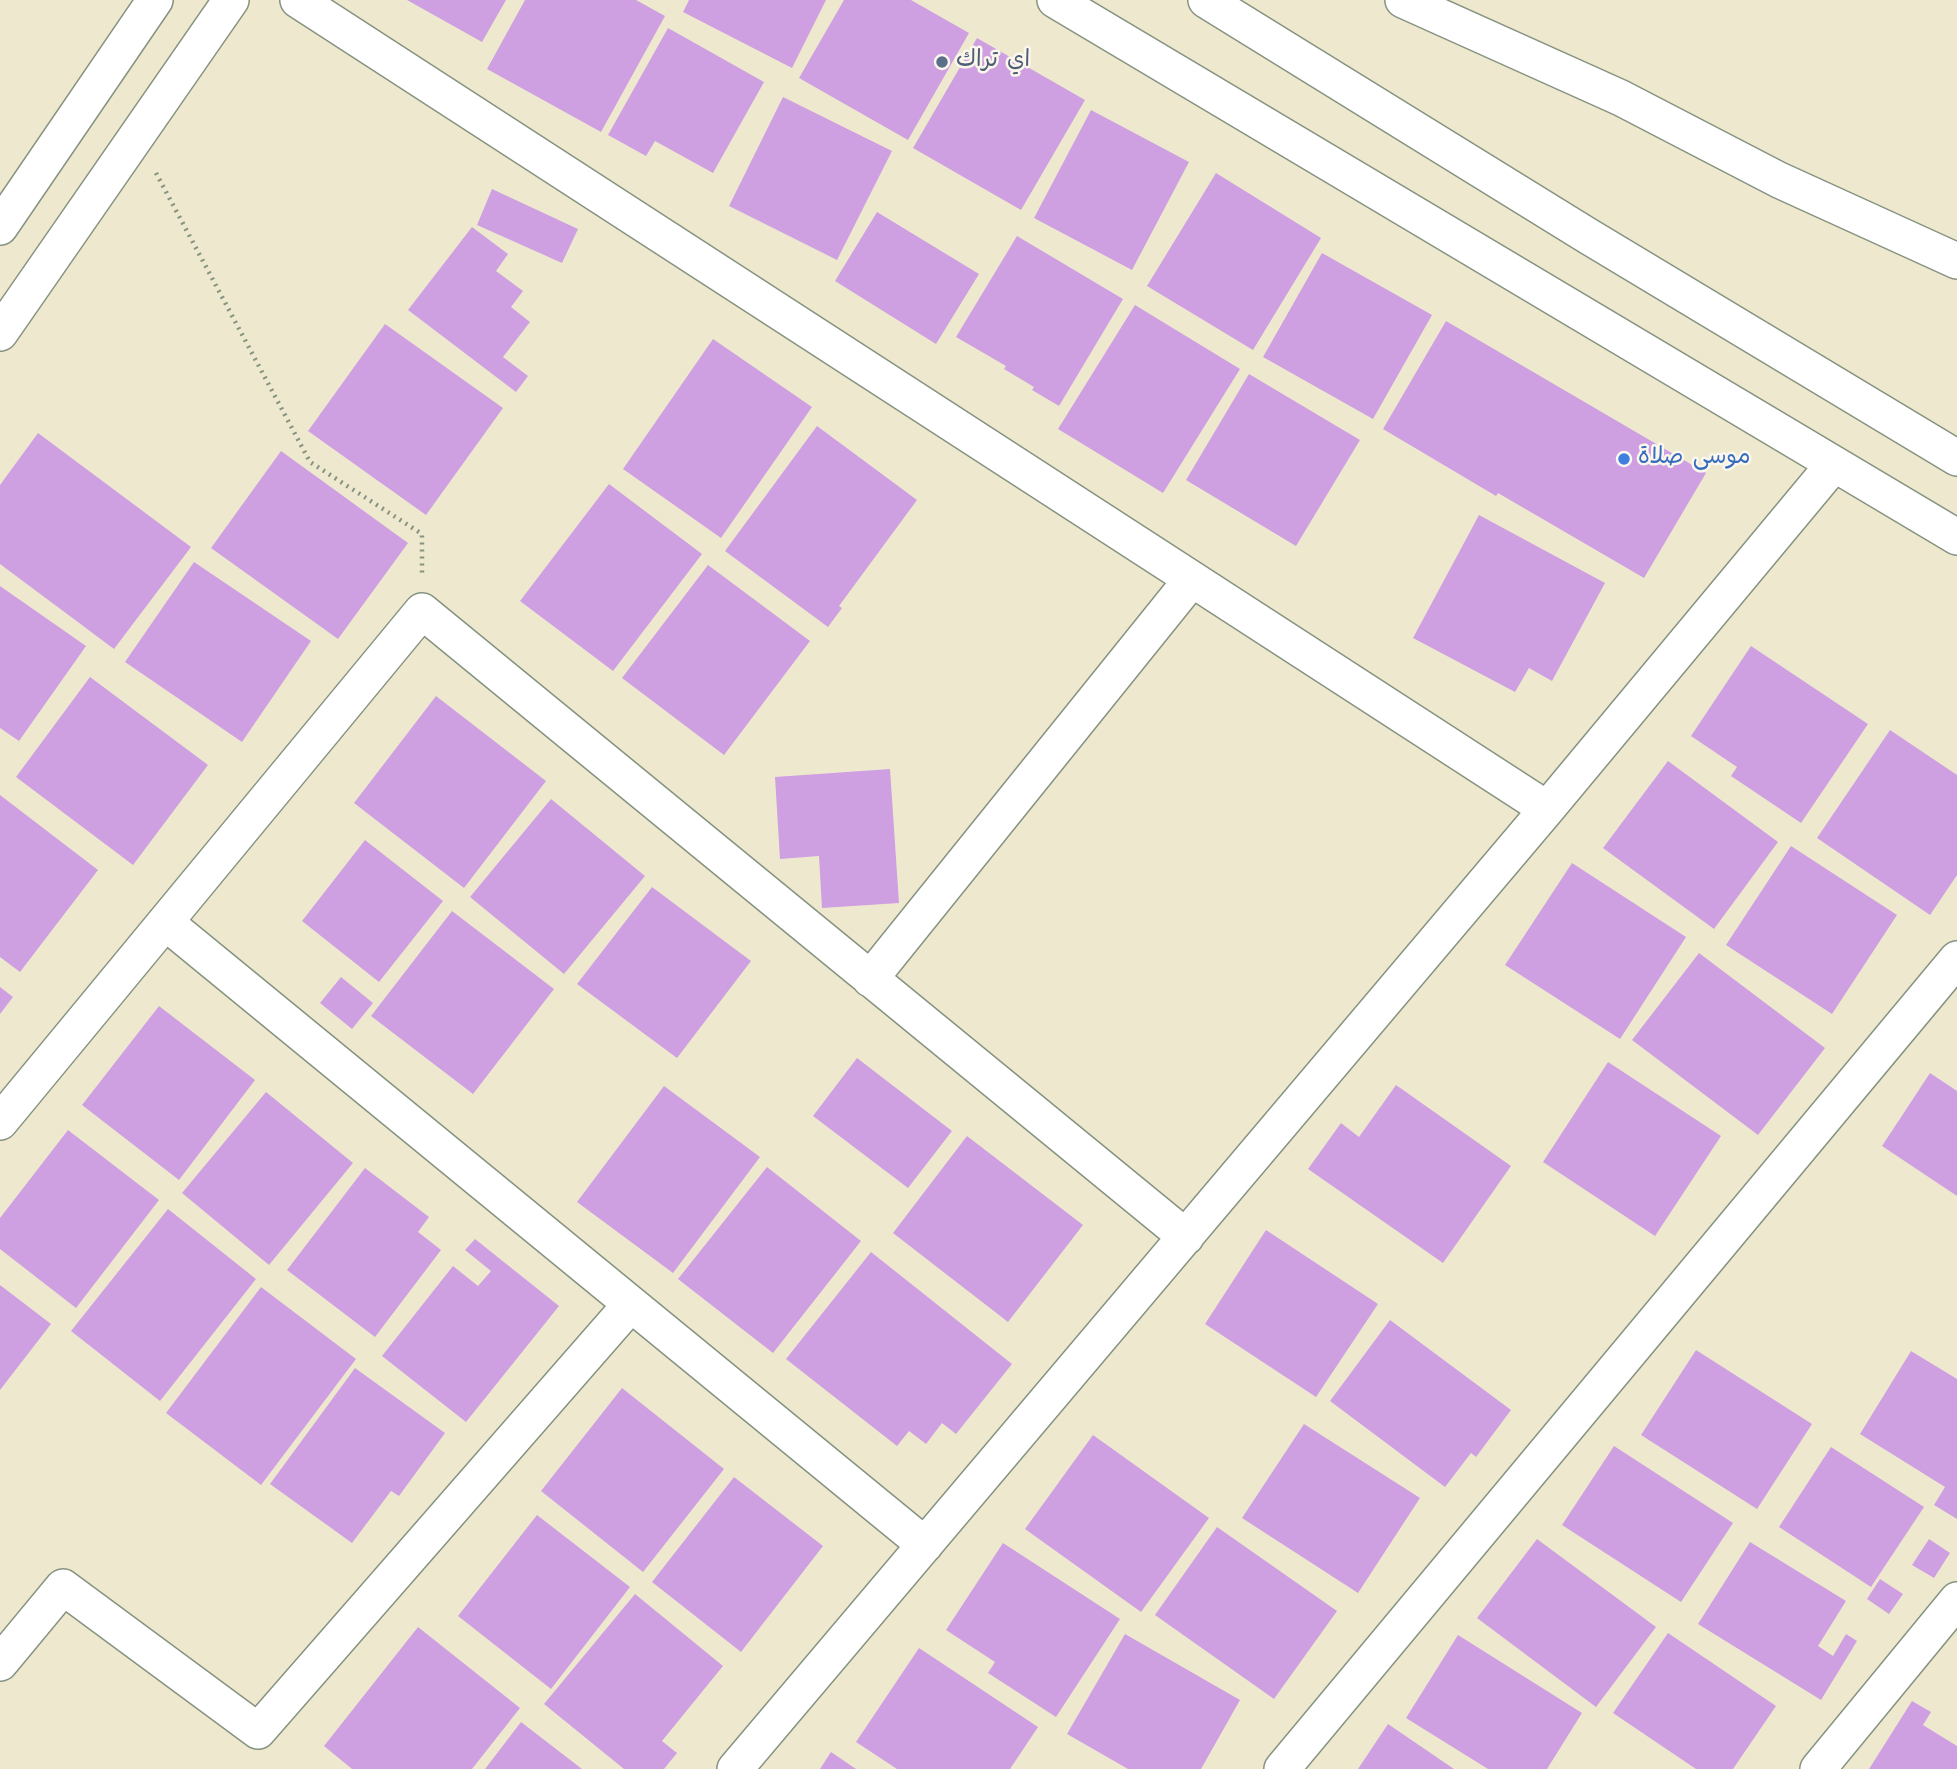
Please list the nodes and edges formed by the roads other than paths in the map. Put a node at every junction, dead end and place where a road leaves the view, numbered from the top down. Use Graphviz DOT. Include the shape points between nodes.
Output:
graph roads {
  1 [pos="155,0"];
  2 [pos="231,0"];
  3 [pos="298,0"];
  4 [pos="1055,0"];
  5 [pos="1206,0"];
  6 [pos="1403,0"];
  7 [pos="1621,98"];
  8 [pos="0,227"];
  9 [pos="1957,238"];
  10 [pos="1957,261"];
  11 [pos="0,333"];
  12 [pos="1957,458"];
  13 [pos="1834,464"];
  14 [pos="1957,537"];
  15 [pos="1192,579"];
  16 [pos="1547,809"];
  17 [pos="165,922"];
  18 [pos="1957,959"];
  19 [pos="870,979"];
  20 [pos="0,1122"];
  21 [pos="1186,1237"];
  22 [pos="631,1304"];
  23 [pos="925,1545"];
  24 [pos="1957,1600"];
  25 [pos="0,1663"];
  26 [pos="735,1769"];
  27 [pos="1282,1769"];
  28 [pos="1818,1769"];
  1 -- 8 [label="street"];
  2 -- 11 [label="street"];
  3 -- 15 [label="street"];
  4 -- 13 [label="street"];
  5 -- 12 [label="street"];
  6 -- 7 [label="street"];
  7 -- 9 [label="street" via="1780,158"];
  7 -- 10 [label="street" via="1779,180"];
  13 -- 14 [label="street"];
  13 -- 16 [label="street"];
  15 -- 16 [label="street"];
  15 -- 19 [label="street"];
  16 -- 21 [label="street"];
  17 -- 19 [label="street" via="422,611"];
  17 -- 20 [label="street"];
  17 -- 22 [label="street"];
  18 -- 27 [label="street"];
  19 -- 21 [label="street"];
  21 -- 23 [label="street"];
  22 -- 23 [label="street"];
  22 -- 25 [label="street" via="258,1731 62,1587"];
  23 -- 26 [label="street"];
  24 -- 28 [label="street"];
}
